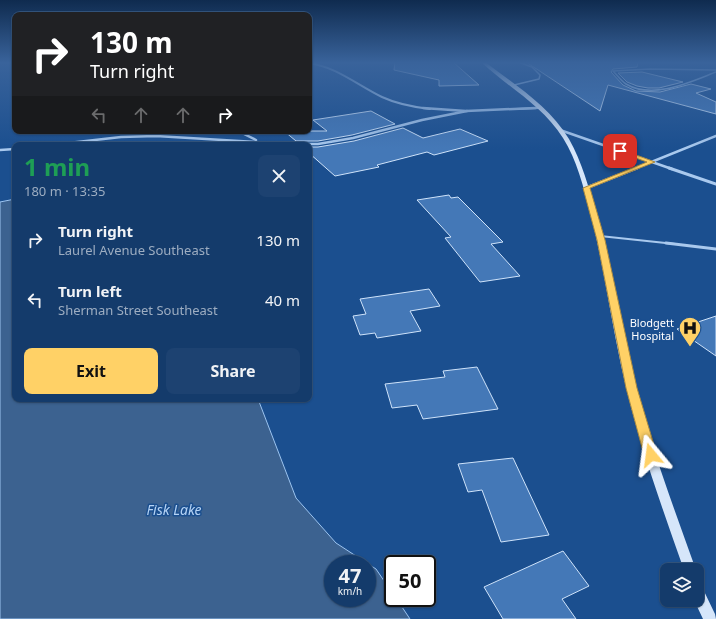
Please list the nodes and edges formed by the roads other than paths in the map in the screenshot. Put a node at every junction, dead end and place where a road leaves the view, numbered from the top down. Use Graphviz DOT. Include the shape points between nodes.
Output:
graph roads {
  1 [pos="372,91"];
  2 [pos="520,91"];
  3 [pos="539,108"];
  4 [pos="467,111"];
  5 [pos="560,130"];
  6 [pos="242,134"];
  7 [pos="716,136"];
  8 [pos="261,141"];
  9 [pos="77,142"];
  10 [pos="280,142"];
  11 [pos="312,144"];
  12 [pos="12,149"];
  13 [pos="0,150"];
  14 [pos="652,162"];
  15 [pos="716,184"];
  16 [pos="586,188"];
  17 [pos="600,236"];
  18 [pos="716,249"];
  19 [pos="688,563"];
  20 [pos="704,607"];
  21 [pos="710,619"];
  1 -- 4 [label="street" via="394,102 424,108"];
  2 -- 3 [label="main road"];
  3 -- 4 [label="street"];
  3 -- 5 [label="main road"];
  4 -- 11 [label="street" via="353,138"];
  5 -- 14 [label="street"];
  5 -- 16 [label="main road" via="576,159"];
  6 -- 8 [label="street"];
  7 -- 14 [label="street"];
  8 -- 9 [label="street" via="156,136"];
  8 -- 10 [label="street"];
  12 -- 13 [label="street"];
  14 -- 15 [label="street"];
  14 -- 16 [label="street"];
  16 -- 17 [label="main road"];
  17 -- 18 [label="lane"];
  17 -- 19 [label="main road" via="631,388"];
  20 -- 21 [label="main road"];
}
